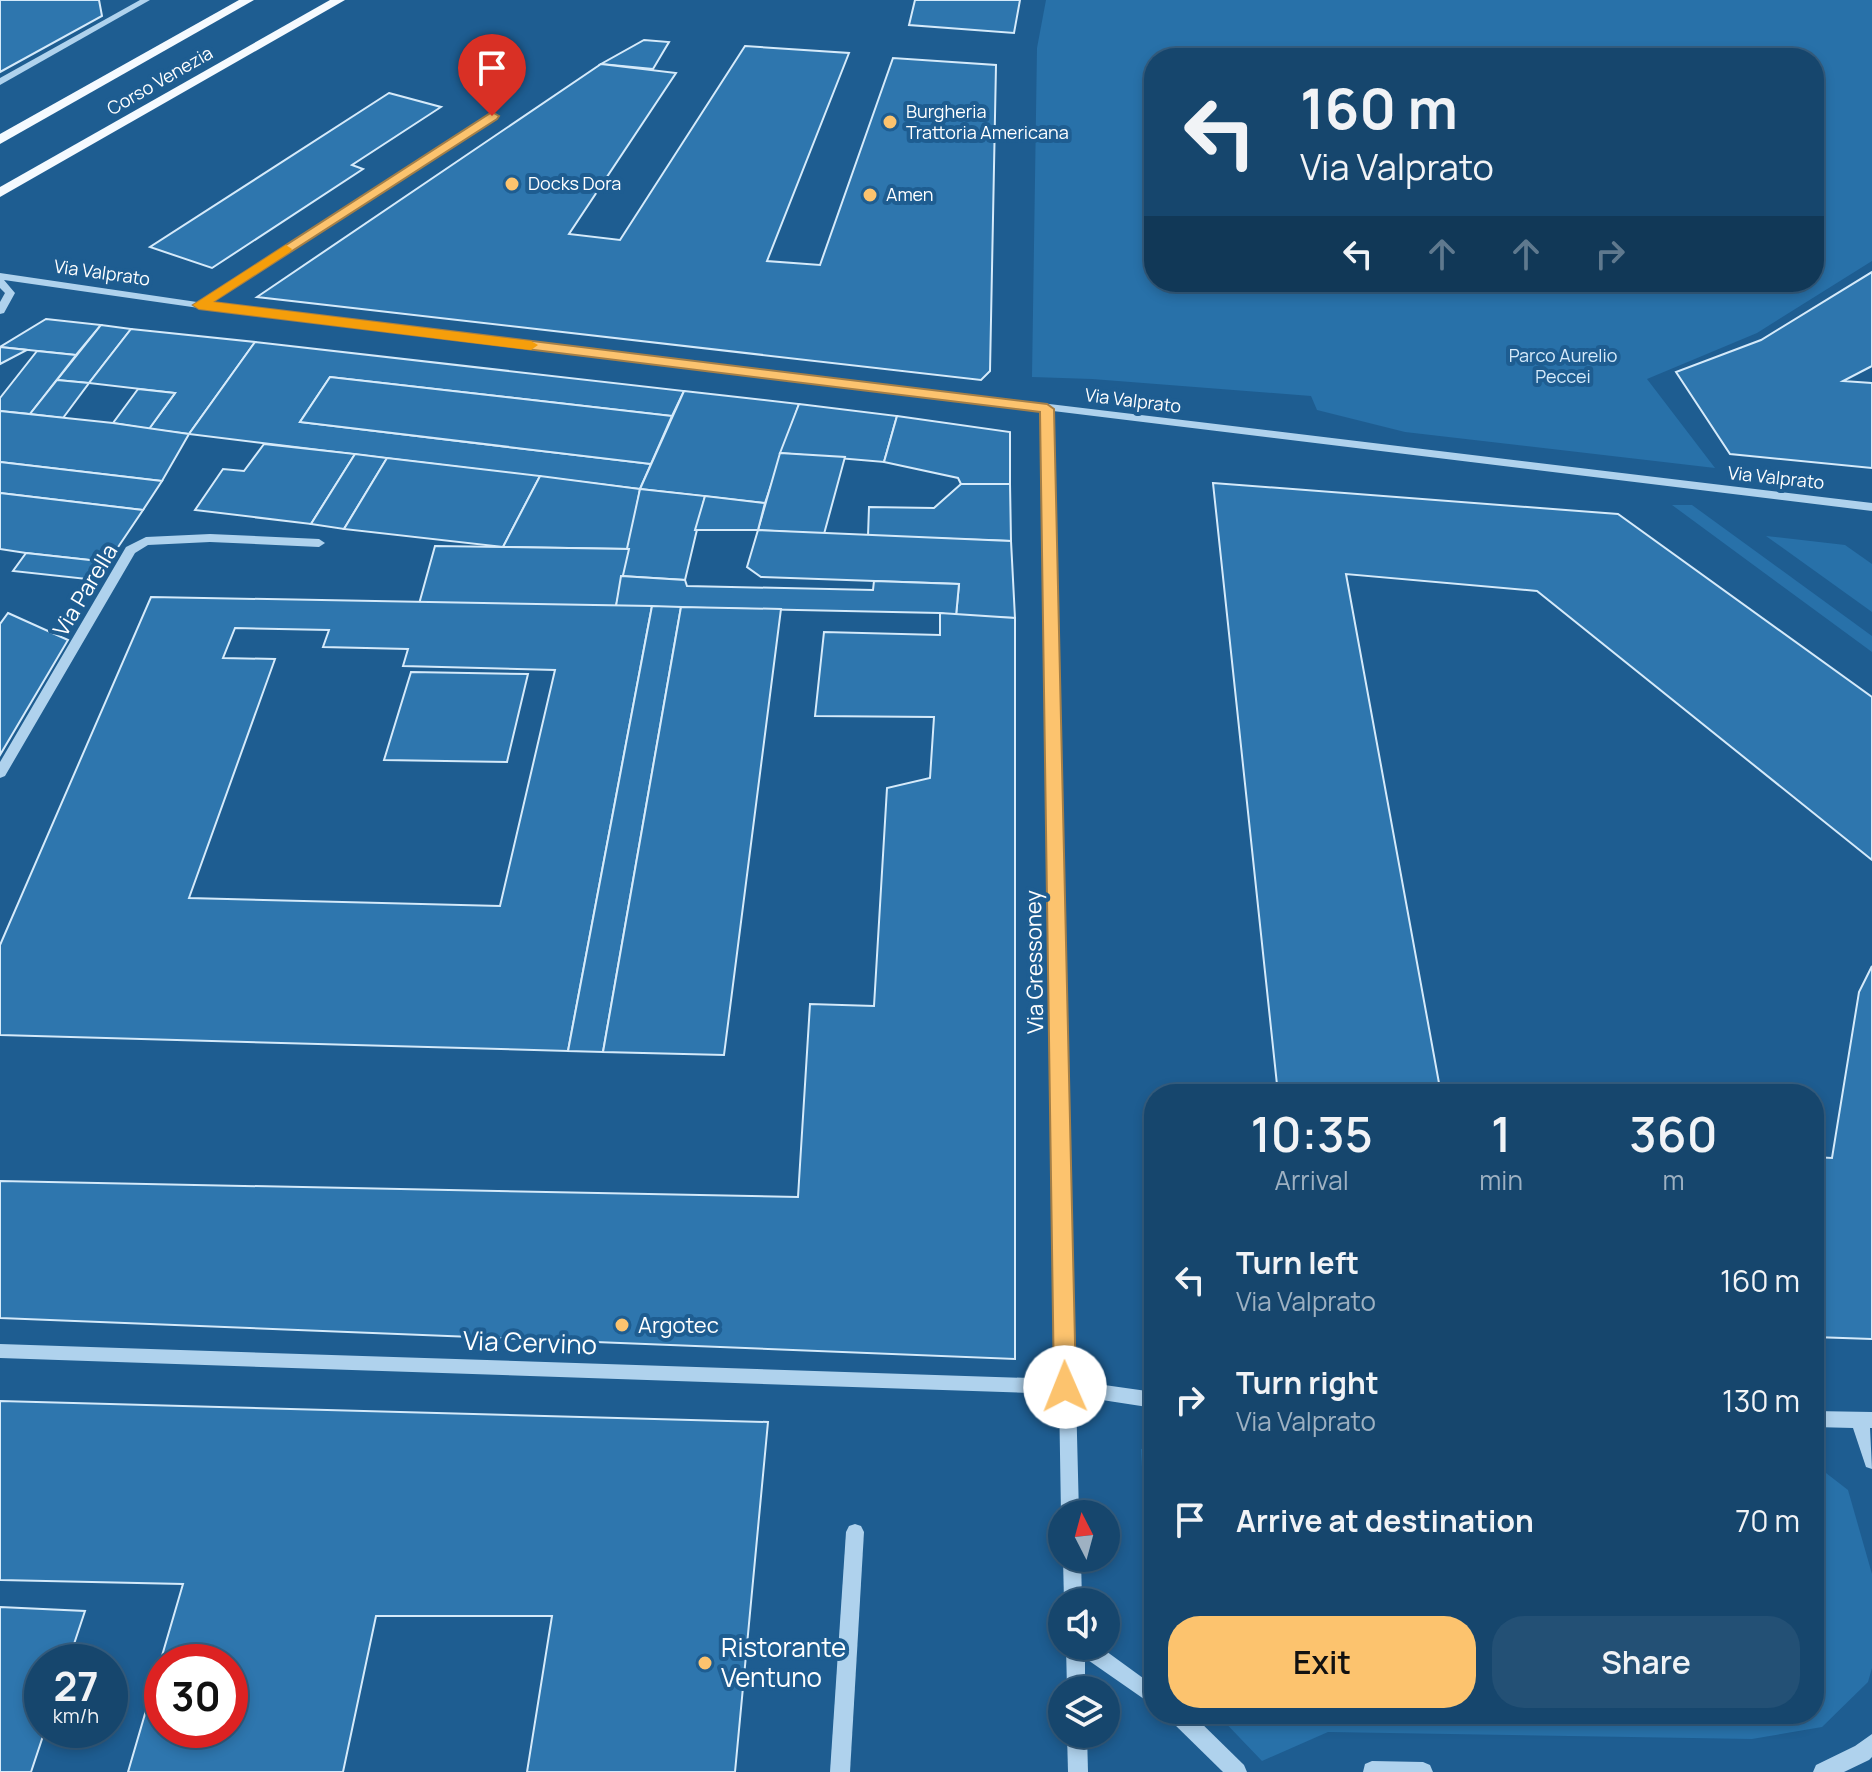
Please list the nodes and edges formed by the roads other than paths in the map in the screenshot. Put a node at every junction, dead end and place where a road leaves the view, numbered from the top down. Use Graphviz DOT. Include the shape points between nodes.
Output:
graph roads {
  1 [pos="146,0"];
  2 [pos="248,0"];
  3 [pos="339,0"];
  4 [pos="132,5"];
  5 [pos="0,82"];
  6 [pos="492,116"];
  7 [pos="0,140"];
  8 [pos="0,193"];
  9 [pos="0,279"];
  10 [pos="199,305"];
  11 [pos="0,311"];
  12 [pos="1047,409"];
  13 [pos="1872,507"];
  14 [pos="319,543"];
  15 [pos="0,773"];
  16 [pos="0,1351"];
  17 [pos="1065,1387"];
  18 [pos="1144,1399"];
  19 [pos="1824,1419"];
  20 [pos="1866,1420"];
  21 [pos="1872,1461"];
  22 [pos="1069,1500"];
  23 [pos="855,1532"];
  24 [pos="1102,1660"];
  25 [pos="1144,1690"];
  26 [pos="1188,1724"];
  27 [pos="1872,1744"];
  28 [pos="1077,1748"];
  29 [pos="1372,1771"];
  30 [pos="840,1772"];
  31 [pos="1078,1772"];
  32 [pos="1237,1772"];
  33 [pos="1423,1772"];
  34 [pos="1823,1772"];
  1 -- 4 [label="street"];
  2 -- 7 [label="main road, Corso Venezia"];
  3 -- 8 [label="main road, Corso Venezia"];
  4 -- 5 [label="street"];
  6 -- 10 [label="street"];
  9 -- 10 [label="street, Via Valprato"];
  9 -- 11 [label="street" via="10,293"];
  10 -- 12 [label="street, Via Valprato"];
  12 -- 13 [label="street, Via Valprato"];
  12 -- 17 [label="street, Via Gressoney"];
  14 -- 15 [label="street, Via Parella" via="210,538 146,541 130,550"];
  16 -- 17 [label="street, Via Cervino"];
  17 -- 18 [label="street, Via Cervino"];
  17 -- 22 [label="street, Via Gressoney"];
  19 -- 20 [label="street"];
  20 -- 21 [label="street"];
  23 -- 30 [label="street"];
  24 -- 25 [label="street"];
  26 -- 32 [label="street"];
  27 -- 34 [label="street"];
  28 -- 31 [label="street"];
  29 -- 33 [label="street"];
}
